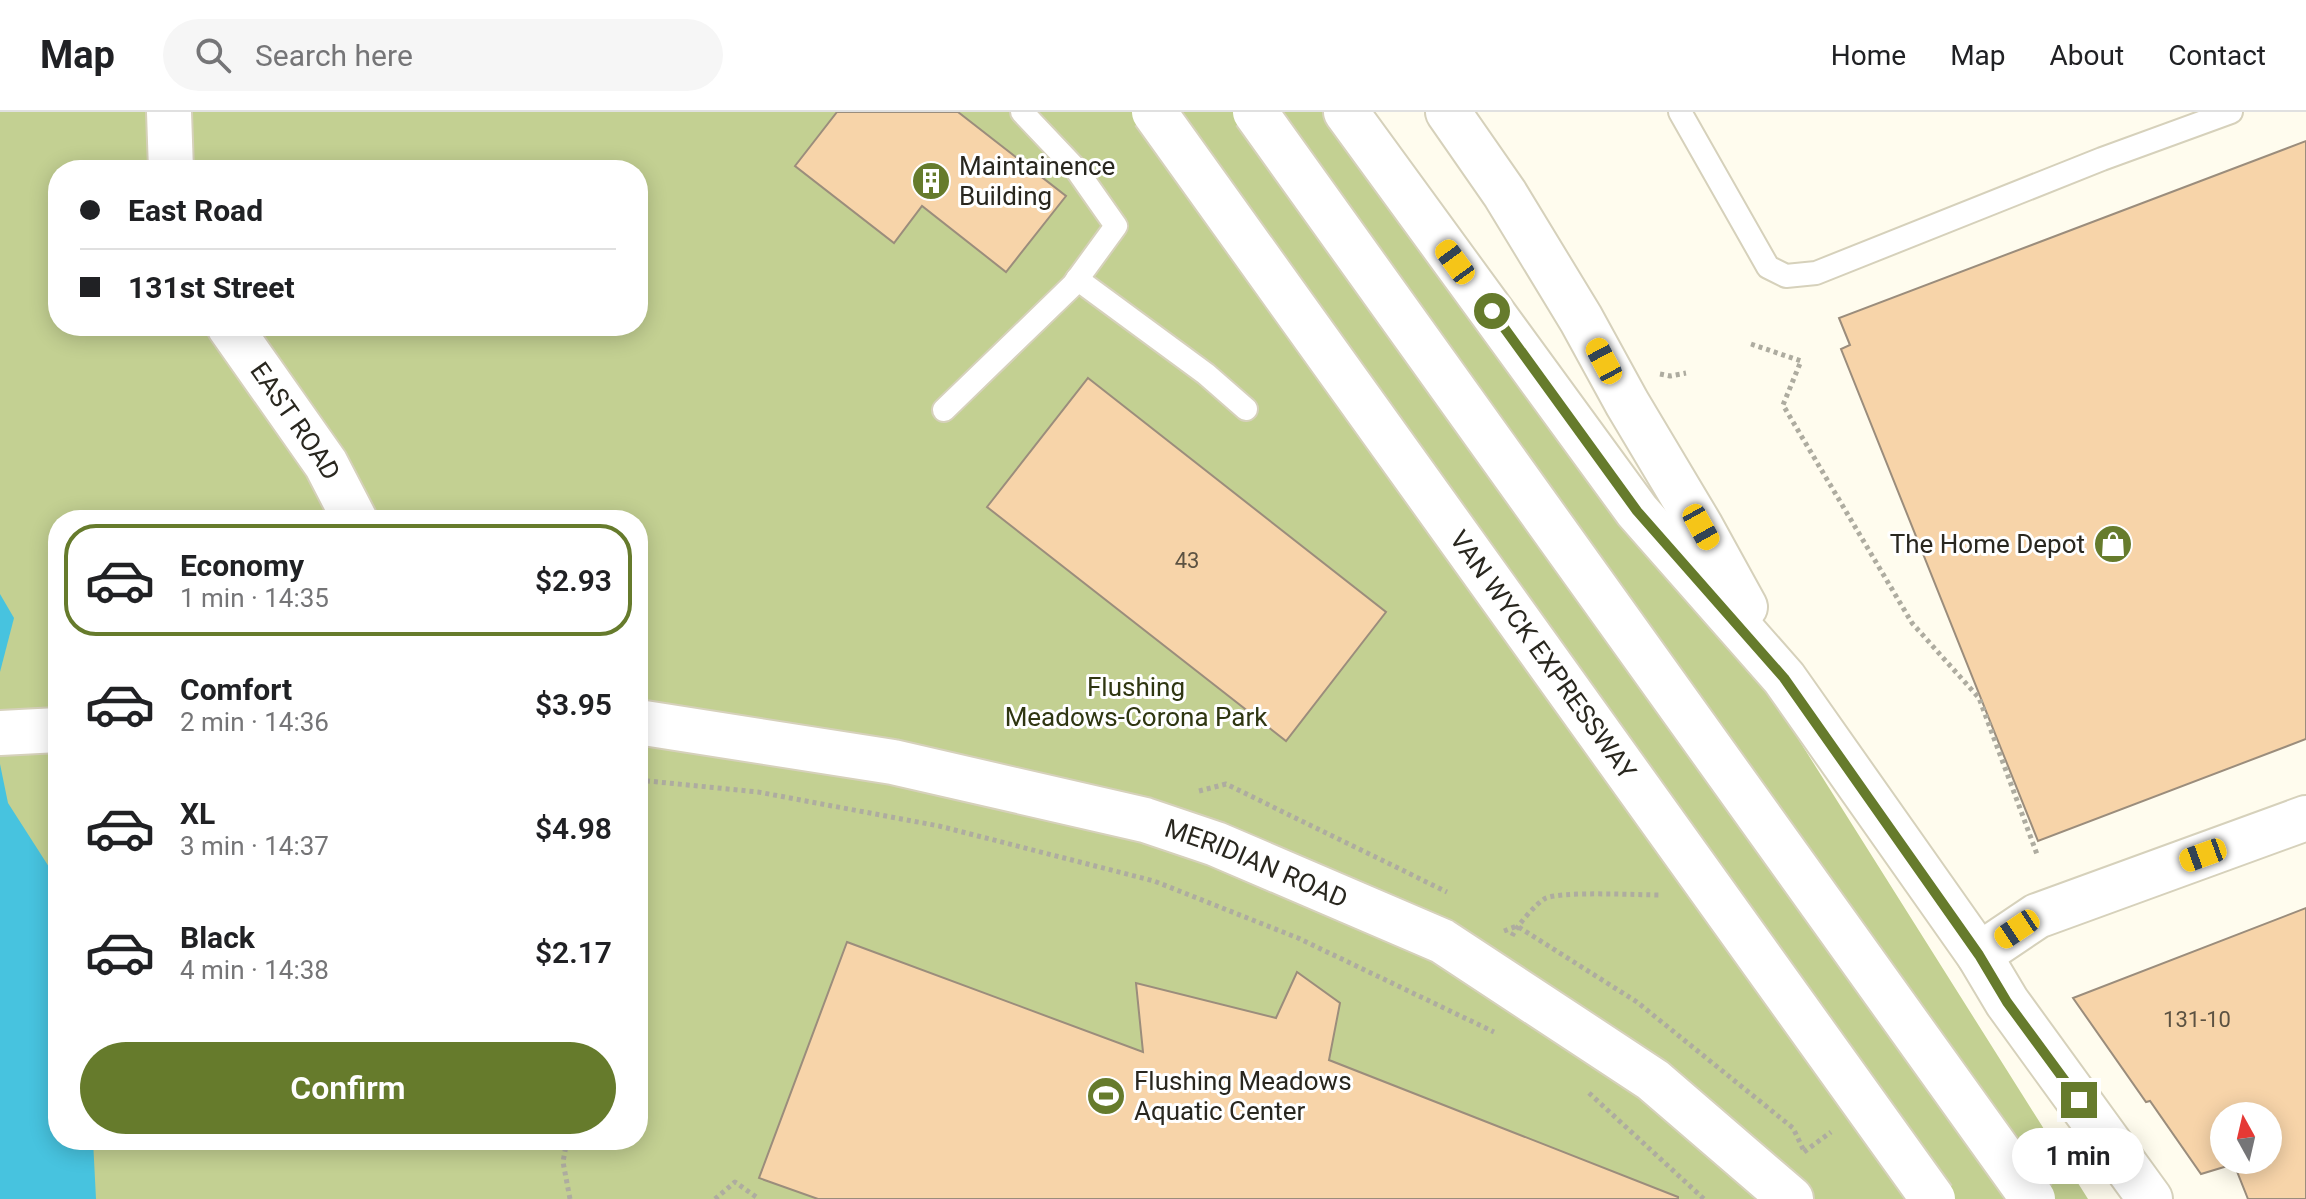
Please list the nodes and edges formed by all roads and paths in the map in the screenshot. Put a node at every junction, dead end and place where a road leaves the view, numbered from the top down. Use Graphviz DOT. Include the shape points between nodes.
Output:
graph roads {
  1 [pos="169,112"];
  2 [pos="1022,112"];
  3 [pos="1154,112"];
  4 [pos="1255,112"];
  5 [pos="1346,112"];
  6 [pos="1448,112"];
  7 [pos="1680,112"];
  8 [pos="2221,116"];
  9 [pos="171,160"];
  10 [pos="1077,279"];
  11 [pos="236,336"];
  12 [pos="1751,344"];
  13 [pos="1246,409"];
  14 [pos="944,410"];
  15 [pos="350,510"];
  16 [pos="1784,678"];
  17 [pos="648,724"];
  18 [pos="48,731"];
  19 [pos="0,733"];
  20 [pos="648,781"];
  21 [pos="1190,801"];
  22 [pos="2306,818"];
  23 [pos="2038,857"];
  24 [pos="1454,903"];
  25 [pos="1517,926"];
  26 [pos="1979,955"];
  27 [pos="1496,1033"];
  28 [pos="1581,1086"];
  29 [pos="565,1150"];
  30 [pos="1805,1152"];
  31 [pos="570,1199"];
  32 [pos="715,1199"];
  33 [pos="759,1199"];
  34 [pos="1704,1199"];
  35 [pos="1791,1199"];
  36 [pos="1933,1199"];
  37 [pos="2033,1199"];
  38 [pos="2150,1199"];
  1 -- 9 [label="main road"];
  2 -- 10 [label="lane" via="1076,169 1116,226"];
  3 -- 36 [label="main road, VAN WYCK EXPRESSWAY, bridge"];
  4 -- 37 [label="main road, bridge"];
  5 -- 16 [label="main road" via="1637,511"];
  6 -- 16 [label="main road" via="1581,319"];
  7 -- 8 [label="lane" via="1753,244 1768,267 1786,276 1816,273"];
  10 -- 13 [label="lane"];
  10 -- 14 [label="lane"];
  11 -- 15 [label="main road, EAST ROAD" via="326,464"];
  12 -- 23 [label="path" via="1801,361 1783,405 1912,623 1979,698"];
  16 -- 26 [label="main road"];
  17 -- 35 [label="main road, MERIDIAN ROAD" via="893,762 1145,820 1216,844 1442,941 1653,1080"];
  18 -- 19 [label="main road"];
  20 -- 27 [label="path" via="758,792 925,823 1154,881 1298,938"];
  21 -- 24 [label="path" via="1200,790 1226,784 1448,892"];
  22 -- 26 [label="main road" via="2037,916"];
  25 -- 30 [label="path" via="1637,1002 1793,1128"];
  26 -- 38 [label="main road" via="2007,1002"];
  28 -- 34 [label="path"];
  29 -- 31 [label="path"];
  32 -- 33 [label="path" via="735,1182"];
}
